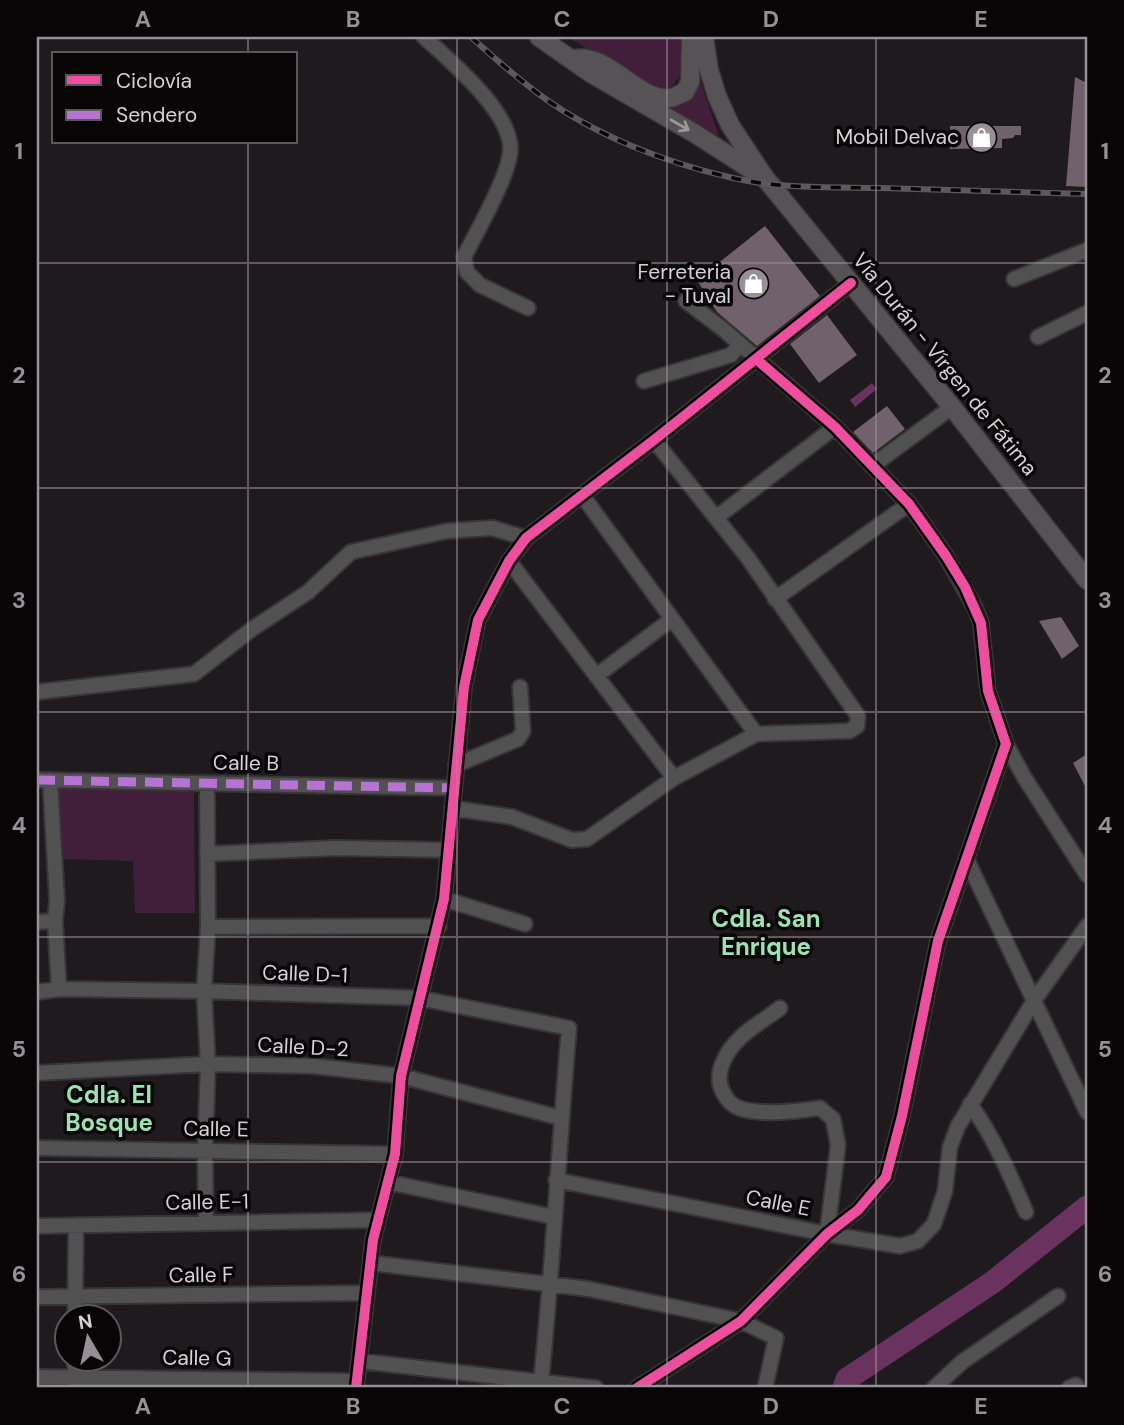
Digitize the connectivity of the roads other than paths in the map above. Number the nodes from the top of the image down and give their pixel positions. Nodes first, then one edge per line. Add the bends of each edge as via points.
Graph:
1 (424, 37) edge
2 (539, 37) edge
3 (691, 37) edge
4 (704, 37) edge
5 (571, 60) junction
6 (765, 178) junction
7 (1087, 250) edge
8 (1014, 279) dead end
9 (850, 283) junction
10 (686, 301) dead end
11 (528, 308) dead end
12 (1087, 313) edge
13 (1038, 337) dead end
14 (740, 344) junction
15 (756, 359) junction
16 (644, 381) dead end
17 (951, 407) junction
18 (835, 427) junction
19 (654, 440) junction
20 (872, 466) junction
21 (582, 495) junction
22 (909, 504) junction
23 (717, 517) junction
24 (526, 538) junction
25 (509, 561) junction
26 (1087, 580) edge
27 (775, 599) junction
28 (672, 619) junction
29 (596, 676) junction
30 (520, 687) dead end
31 (37, 692) edge
32 (756, 734) junction
33 (1006, 744) junction
34 (456, 765) junction
35 (674, 778) junction
36 (43, 780) edge
37 (207, 784) junction
38 (454, 788) junction
39 (452, 808) junction
40 (448, 850) junction
41 (206, 854) junction
42 (53, 858) junction
43 (37, 859) edge
44 (967, 860) junction
45 (1087, 875) edge
46 (444, 899) junction
47 (55, 921) junction
48 (37, 922) edge
49 (525, 924) dead end
50 (439, 926) junction
51 (1087, 926) edge
52 (208, 927) junction
53 (59, 989) junction
54 (204, 990) junction
55 (37, 992) edge
56 (419, 998) junction
57 (1035, 999) junction
58 (780, 1008) dead end
59 (208, 1064) junction
60 (37, 1073) edge
61 (401, 1076) junction
62 (1086, 1102) edge
63 (970, 1104) junction
64 (561, 1118) junction
65 (37, 1148) edge
66 (205, 1150) junction
67 (395, 1154) junction
68 (556, 1180) junction
69 (388, 1182) junction
70 (1026, 1212) dead end
71 (554, 1217) junction
72 (378, 1220) junction
73 (206, 1223) junction
74 (37, 1226) edge
75 (76, 1227) junction
76 (827, 1234) junction
77 (371, 1263) junction
78 (551, 1284) junction
79 (366, 1293) junction
80 (1058, 1296) dead end
81 (37, 1297) edge
82 (75, 1298) junction
83 (75, 1302) edge
84 (741, 1321) junction
85 (359, 1361) junction
86 (37, 1377) edge
87 (541, 1382) junction
88 (75, 1383) edge
89 (357, 1384) edge
90 (597, 1388) edge
91 (637, 1388) edge
92 (765, 1388) edge
93 (934, 1388) edge

1 - 11 street via 479,88 509,141 505,173 464,257 467,272 480,285
2 - 5 main road, Vía Durán - Vírgen de Fátima
3 - 5 main road via 690,82 685,92 669,98 653,96 597,62 584,57
4 - 6 main road, Vía Durán - Vírgen de Fátima via 717,96
5 -> 6 main road, Vía Durán - Vírgen de Fátima
6 - 9 main road, Vía Durán - Vírgen de Fátima
7 - 8 street
9 - 15 street
9 - 17 main road, Vía Durán - Vírgen de Fátima
10 - 14 street
12 - 13 street
14 - 15 street
14 - 16 street via 731,355
15 - 18 street
15 - 19 street
17 - 20 street
17 - 26 main road, Vía Durán - Vírgen de Fátima
18 - 20 street
18 - 23 street
19 - 21 street
19 - 23 street
20 - 22 street
21 - 24 street
21 - 28 street
22 - 27 street
22 - 33 street via 975,608 989,691
23 - 27 street
24 - 25 street
24 - 31 street via 492,528 447,531 351,552 308,592 194,674
25 - 29 street
25 - 34 street via 478,620 464,687
27 - 32 street via 858,716 857,726 849,731
28 - 29 street
28 - 32 street
29 - 35 street
30 - 34 street via 523,731 517,739
32 - 35 street
33 - 44 street
33 - 45 street
34 - 38 street
35 - 39 street via 587,839 572,840 497,813
36 - 37 street, Calle B
36 - 42 street
37 - 38 street, Calle B
37 - 41 street
38 - 39 street
39 - 40 street
40 - 41 street via 335,848
40 - 46 street
41 - 52 street
42 - 43 street
42 - 47 street
44 - 57 street
44 - 76 street via 938,941 886,1177 858,1209
46 - 49 street
46 - 50 street
47 - 48 street
47 - 53 street
50 - 52 street
50 - 56 street
51 - 57 street, Calle E
52 - 54 street
53 - 54 street, Calle D-1
53 - 55 street, Calle D-1
54 - 56 street, Calle D-1
54 - 59 street
56 - 61 street
56 - 64 street, Calle D-1 via 569,1028
57 - 62 street
57 - 63 street, Calle E
58 - 76 street via 740,1038 720,1067 718,1078 727,1100 738,1108 784,1113 820,1108 833,1119 838,1145
59 - 60 street, Calle D-2
59 - 61 street, Calle D-2 via 313,1066
59 - 66 street
61 - 64 street, Calle D-2
61 - 67 street
63 - 70 street via 1003,1158
63 - 76 street, Calle E via 950,1147 940,1210 924,1236 900,1246
64 - 68 street
65 - 66 street, Calle E
66 - 67 street, Calle E
66 - 73 street
67 - 69 street
68 - 71 street
68 - 76 street, Calle E
69 - 71 street
69 - 72 street
71 - 78 street
72 - 73 street, Calle E-1
72 - 77 street
73 - 75 street, Calle E-1
74 - 75 street, Calle E-1
75 - 82 street
76 - 84 street
77 - 78 street
77 - 79 street
78 - 84 street
78 - 87 street
79 - 82 street, Calle F
79 - 85 street
80 - 93 street via 962,1362
81 - 82 street, Calle F
82 - 83 street
84 - 91 street
84 - 92 street via 776,1338
85 - 87 street
85 - 89 street
86 - 88 street, Calle G
87 - 90 street
88 - 89 street, Calle G

